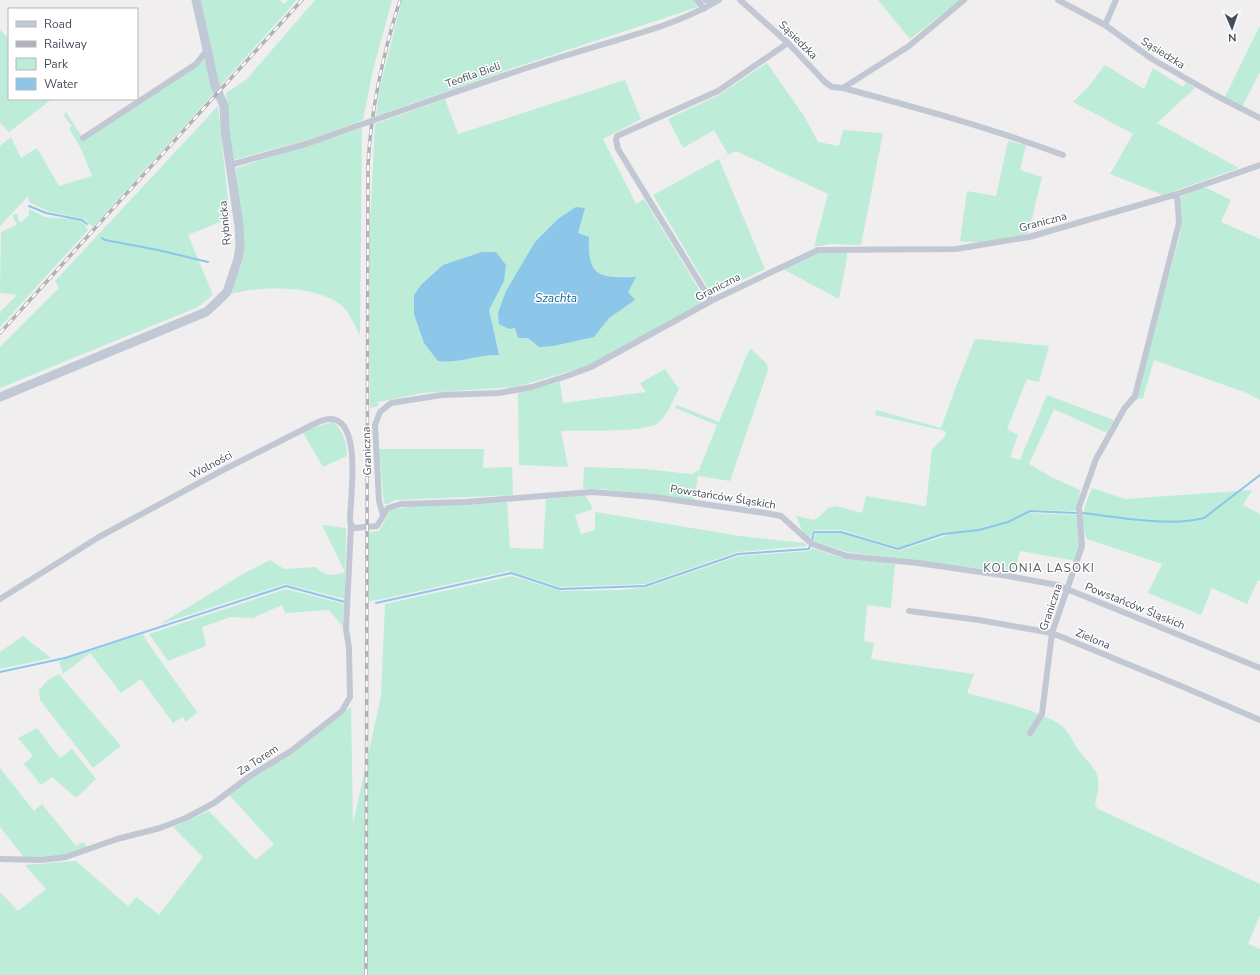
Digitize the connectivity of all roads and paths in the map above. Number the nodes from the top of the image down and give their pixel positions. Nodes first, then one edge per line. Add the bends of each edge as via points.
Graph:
1 (196, 0) edge
2 (697, 0) edge
3 (705, 0) edge
4 (740, 0) edge
5 (964, 0) edge
6 (1058, 0) edge
7 (1116, 0) edge
8 (716, 2) edge
9 (704, 9) junction
10 (1105, 25) junction
11 (788, 43) junction
12 (207, 50) junction
13 (844, 88) junction
14 (1260, 118) edge
15 (83, 138) dead end
16 (1063, 155) dead end
17 (230, 165) junction
18 (1260, 165) edge
19 (1177, 194) junction
20 (711, 301) junction
21 (0, 397) edge
22 (383, 515) junction
23 (353, 527) junction
24 (1068, 590) junction
25 (0, 599) edge
26 (909, 611) dead end
27 (1052, 633) junction
28 (1260, 668) edge
29 (1260, 720) edge
30 (1030, 732) dead end
31 (0, 859) edge

1 - 12 street, Rybnicka
2 - 9 street
3 - 8 street
4 - 11 street, Sąsiedzka
5 - 13 street via 908,46
6 - 10 street, Sąsiedzka
7 - 10 street
8 - 9 street, Teofila Bieli
9 - 17 street, Teofila Bieli, bridge via 670,23 532,66 309,143
10 - 14 street, Sąsiedzka via 1152,59
11 - 13 street, Sąsiedzka via 824,82 832,88
11 - 20 street via 718,92 617,136 618,149
12 - 15 street via 196,64
12 - 17 street, Rybnicka via 215,85 224,102 224,130
13 - 16 street, Sąsiedzka via 999,132
17 - 21 street, Rybnicka via 240,246 227,292 206,312
18 - 19 street, Graniczna
19 - 20 street, Graniczna via 1029,237 982,246 929,250 818,250
19 - 24 street, Graniczna via 1179,223 1135,396 1124,408 1096,459 1079,507 1082,546
20 - 22 street, Graniczna via 591,367 567,376 532,387 499,393 442,395 403,400 386,406 378,414 375,425 379,497
22 - 23 street, Powstańców Śląskich via 377,526
22 - 24 street, Powstańców Śląskich via 388,508 401,504 592,492 654,497 781,516 812,544 847,556 1008,576
23 - 25 street, Wolności via 350,520 353,461 348,435 337,420 326,419 164,501 99,537
23 - 31 street, Za Torem via 346,630 350,697 342,711 291,751 250,776 214,803 186,818 66,857 41,860
24 - 27 street, Graniczna
24 - 28 street, Powstańców Śląskich
26 - 27 street, Zielona
27 - 29 street, Zielona
27 - 30 street, Graniczna via 1042,714

